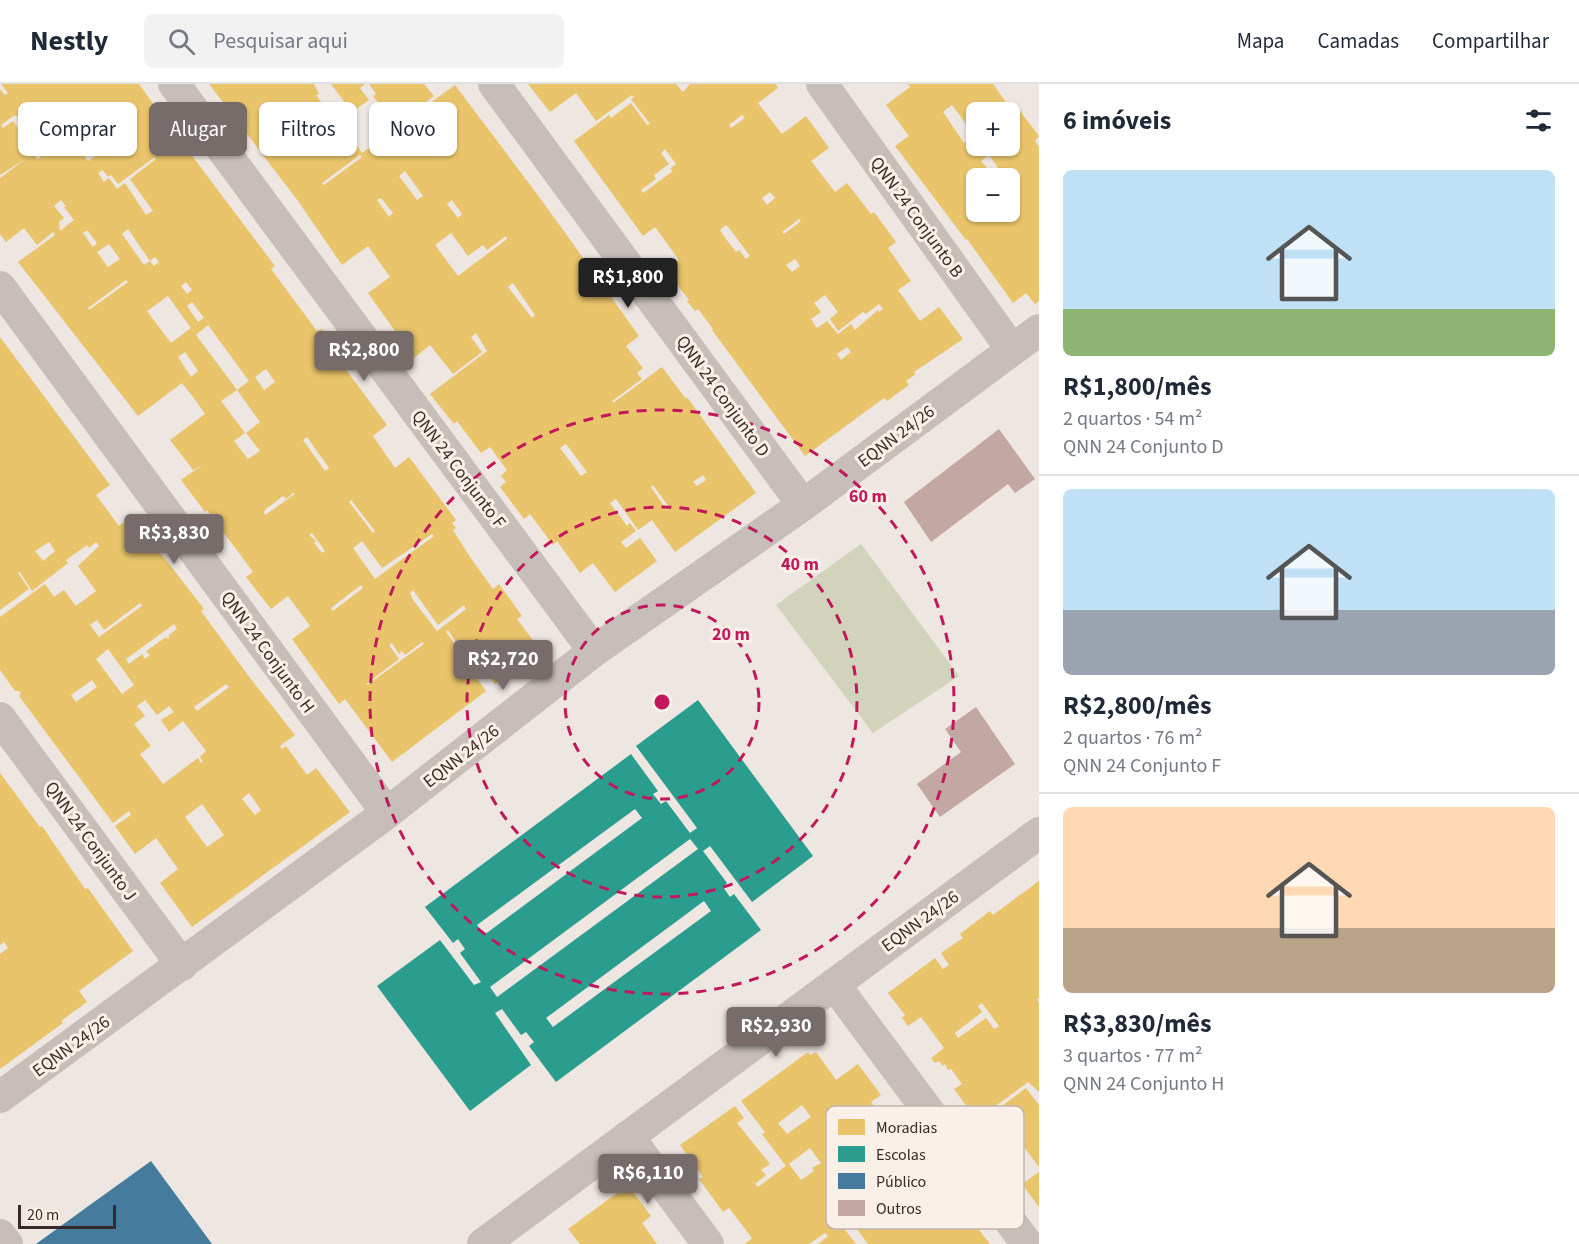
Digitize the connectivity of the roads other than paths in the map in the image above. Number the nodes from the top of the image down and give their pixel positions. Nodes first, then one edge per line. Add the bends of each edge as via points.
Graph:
1 (174, 84) edge
2 (494, 84) edge
3 (822, 84) edge
4 (0, 287) edge
5 (1039, 330) edge
6 (1012, 350) junction
7 (803, 505) junction
8 (594, 651) junction
9 (0, 718) edge
10 (387, 813) junction
11 (1039, 833) edge
12 (182, 965) junction
13 (834, 984) junction
14 (0, 1097) edge
15 (925, 1106) edge
16 (628, 1136) junction
17 (1016, 1229) edge
18 (0, 1235) edge
19 (7, 1244) edge
20 (483, 1244) edge
21 (708, 1244) edge
22 (1027, 1244) edge

1 - 8 street, QNN 24 Conjunto F
2 - 7 street, QNN 24 Conjunto D
3 - 6 street, QNN 24 Conjunto B
4 - 10 street, QNN 24 Conjunto H
5 - 6 street, EQNN 24/26
6 - 7 street, EQNN 24/26
7 - 8 street, EQNN 24/26
8 - 10 street, EQNN 24/26
9 - 12 street, QNN 24 Conjunto J
10 - 12 street, EQNN 24/26
11 - 13 street, EQNN 24/26
12 - 14 street, EQNN 24/26
13 - 15 street
13 - 16 street, EQNN 24/26
16 - 20 street, EQNN 24/26
16 - 21 street
17 - 22 street
18 - 19 street

